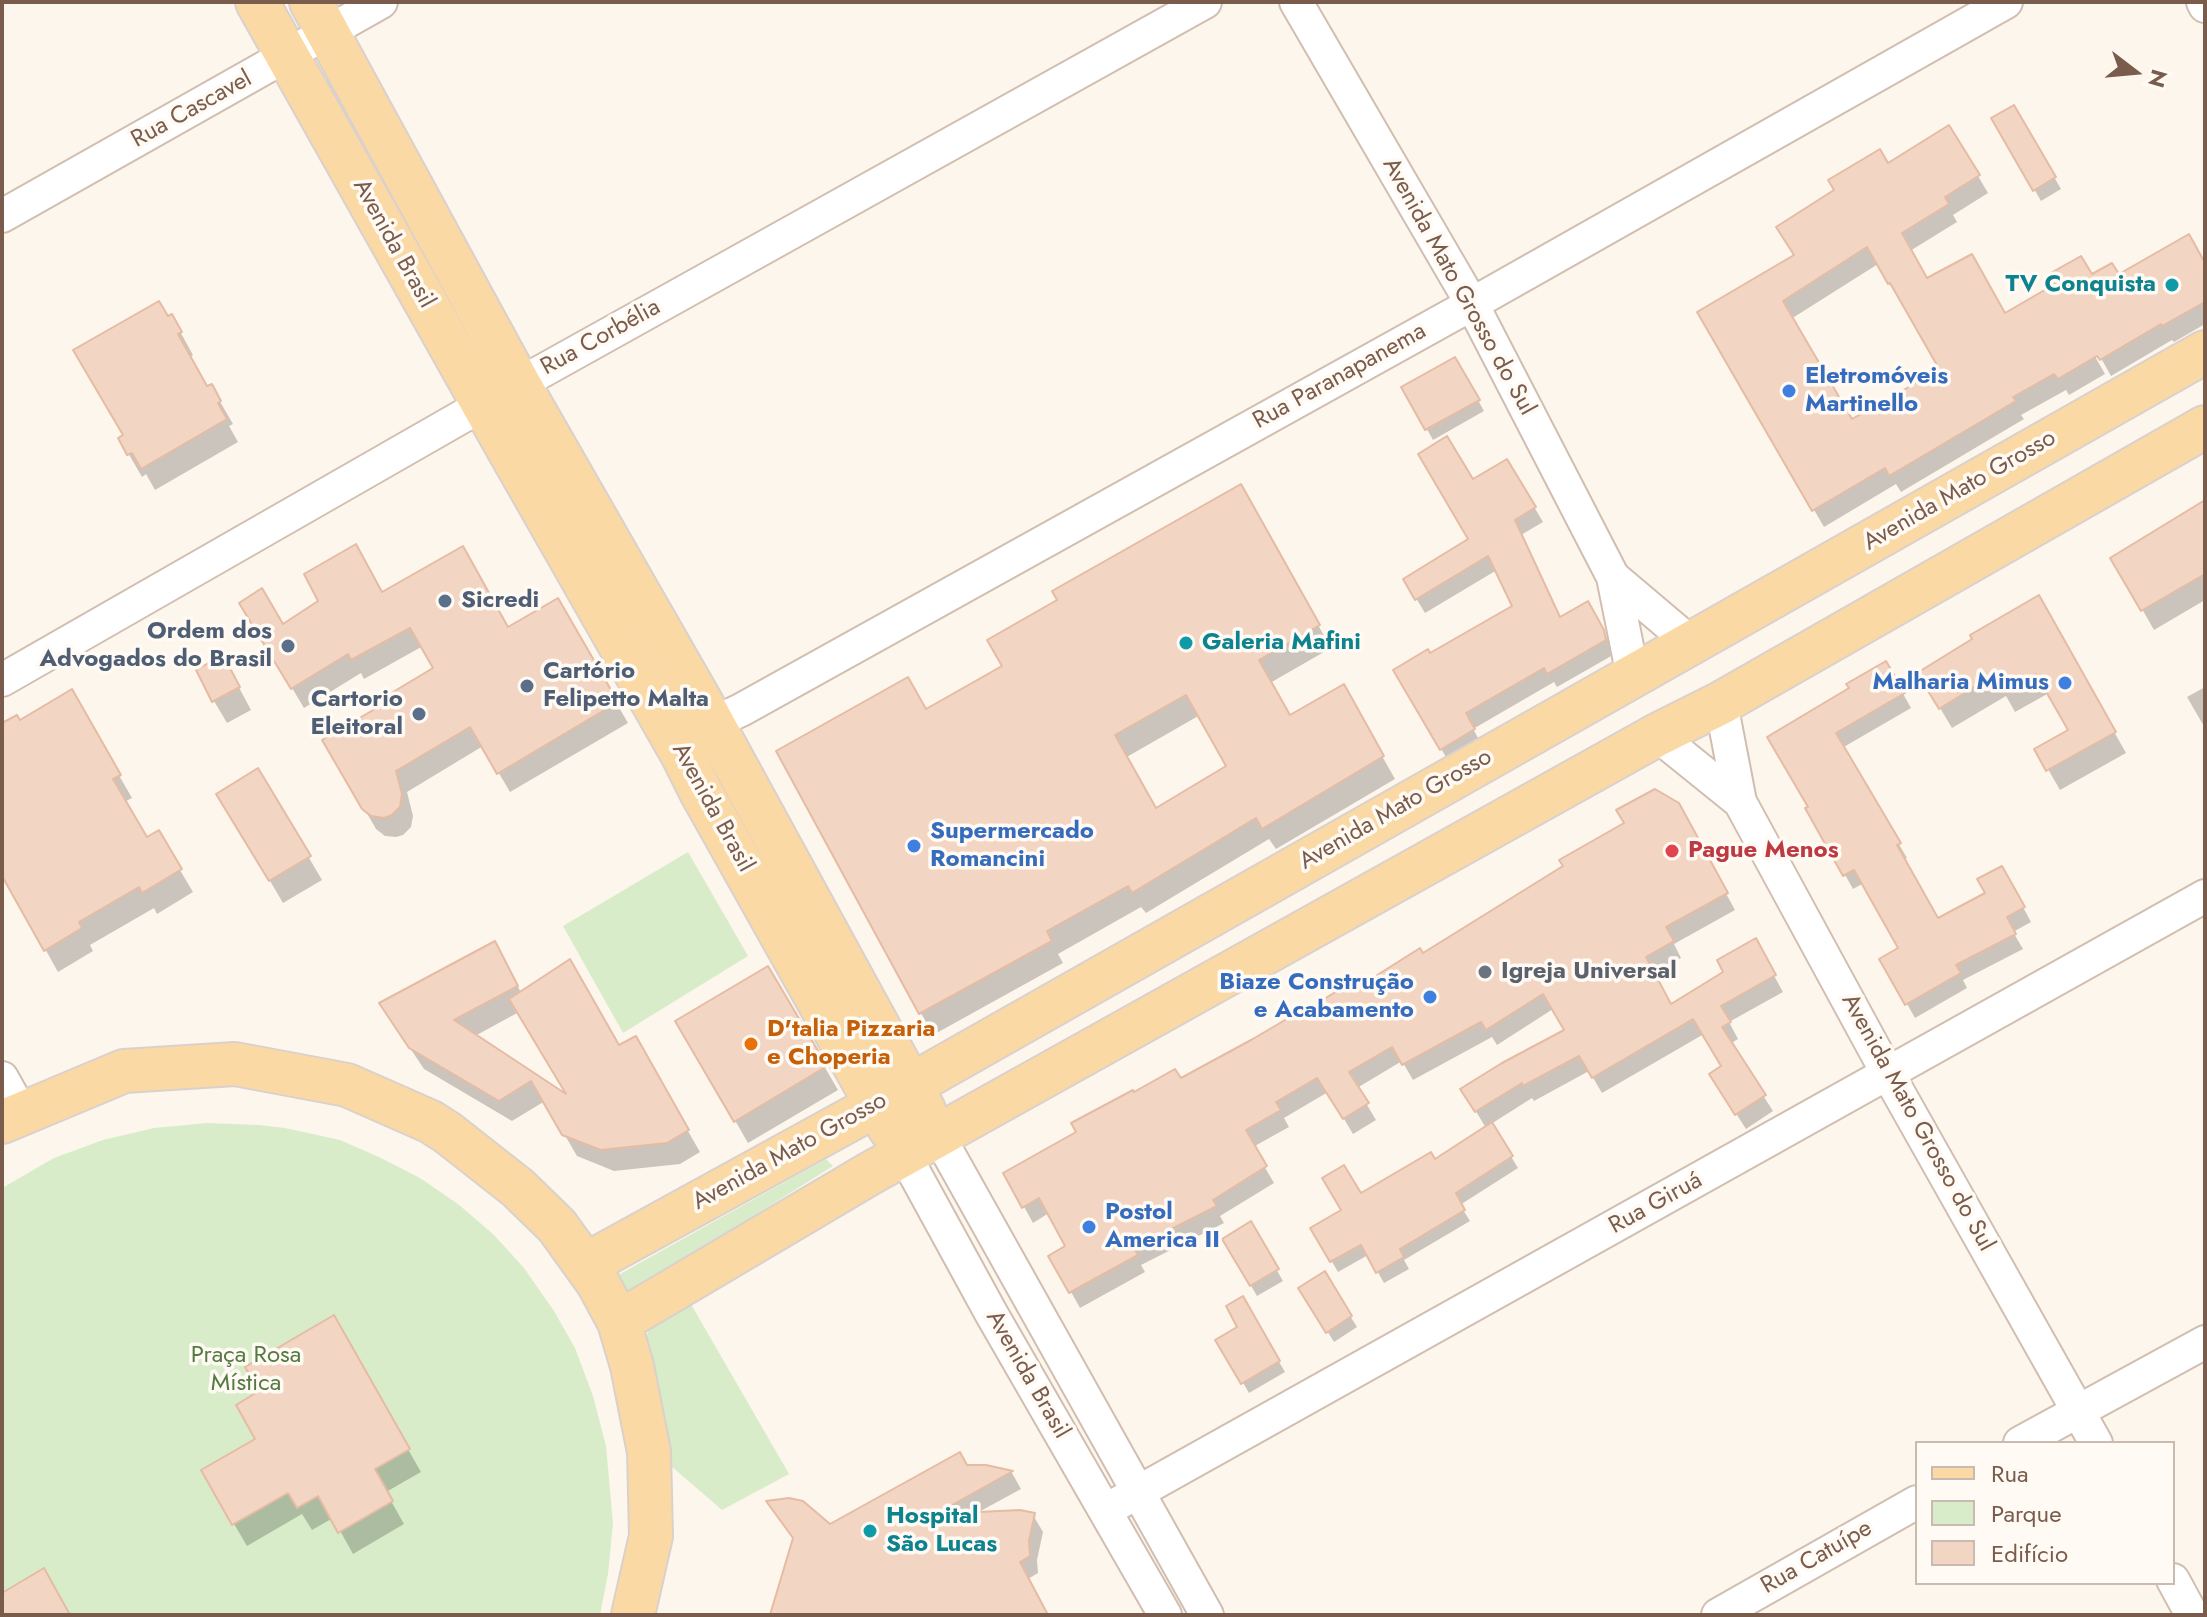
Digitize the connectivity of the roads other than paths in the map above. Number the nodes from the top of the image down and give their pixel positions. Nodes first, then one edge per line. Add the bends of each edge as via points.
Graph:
1 (257, 2) edge
2 (381, 2) edge
3 (1205, 2) edge
4 (1296, 2) edge
5 (2006, 2) edge
6 (319, 17) edge
7 (288, 57) junction
8 (2, 216) edge
9 (1472, 304) junction
10 (2205, 352) edge
11 (519, 384) junction
12 (483, 405) junction
13 (2205, 427) edge
14 (1613, 577) junction
15 (1691, 643) junction
16 (1633, 676) junction
17 (2, 680) edge
18 (1721, 703) junction
19 (713, 723) junction
20 (1657, 735) junction
21 (1740, 802) junction
22 (2205, 896) edge
23 (1888, 1074) junction
24 (894, 1095) junction
25 (8, 1104) edge
26 (921, 1145) junction
27 (585, 1265) junction
28 (619, 1322) junction
29 (2205, 1342) edge
30 (2078, 1410) junction
31 (2024, 1441) edge
32 (2095, 1441) edge
33 (1139, 1492) junction
34 (1915, 1503) edge
35 (1106, 1510) junction
36 (2175, 1584) edge
37 (633, 1615) edge
38 (1165, 1615) edge
39 (1207, 1615) edge
40 (1718, 1615) edge
41 (2192, 1615) edge

1 - 7 main road, Avenida Brasil
2 - 6 street, Rua Cascavel
3 - 11 street, Rua Corbélia
4 - 9 street, Avenida Mato Grosso do Sul
5 - 9 street, Rua Paranapanema
6 - 7 street, Rua Cascavel
6 - 11 main road, Avenida Brasil
7 - 8 street, Rua Cascavel
7 - 12 main road, Avenida Brasil
9 - 14 street, Avenida Mato Grosso do Sul
9 - 19 street, Rua Paranapanema
10 - 15 main road, Avenida Mato Grosso
11 - 12 street, Rua Corbélia
11 - 19 main road, Avenida Brasil
12 - 17 street, Rua Corbélia
12 - 24 main road, Avenida Brasil via 701,792
13 - 18 main road
14 - 15 street
14 - 16 street
15 - 16 main road, Avenida Mato Grosso
16 - 24 main road, Avenida Mato Grosso
18 - 20 main road
18 - 21 street
19 - 24 main road, Avenida Brasil
20 - 21 street
20 - 26 main road
21 - 23 street, Avenida Mato Grosso do Sul
22 - 23 street, Rua Giruá
23 - 30 street, Avenida Mato Grosso do Sul
23 - 33 street, Rua Giruá
24 - 26 main road, Avenida Brasil
24 - 27 main road, Avenida Mato Grosso
25 - 27 main road via 124,1071 235,1064 343,1084 448,1133 548,1216
26 - 28 main road
26 - 33 street, Avenida Brasil
26 - 35 street, Avenida Brasil via 1007,1340
27 - 28 main road
28 - 37 main road via 649,1452 651,1536
29 - 30 street
30 - 31 street
30 - 32 street, Avenida Mato Grosso do Sul
33 - 35 street, Rua Giruá
33 - 39 street, Avenida Brasil
34 - 40 street, Rua Catuípe
35 - 38 street, Avenida Brasil
36 - 41 street

